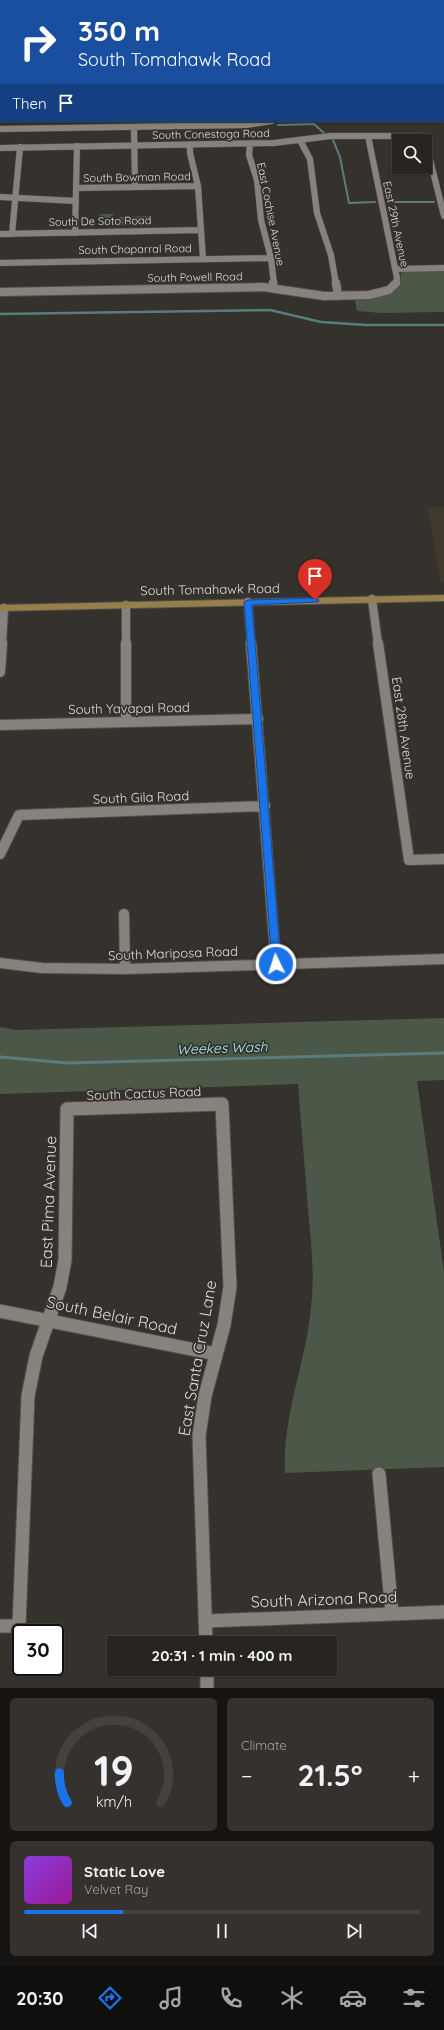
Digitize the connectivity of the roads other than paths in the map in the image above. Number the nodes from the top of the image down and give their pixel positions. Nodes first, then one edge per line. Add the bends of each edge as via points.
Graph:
1 (266, 122) edge
2 (134, 127) junction
3 (0, 129) edge
4 (368, 136) junction
5 (300, 140) junction
6 (250, 144) junction
7 (190, 145) junction
8 (77, 146) junction
9 (135, 146) junction
10 (20, 147) junction
11 (0, 148) edge
12 (198, 186) junction
13 (135, 187) junction
14 (76, 188) junction
15 (0, 197) edge
16 (15, 198) junction
17 (76, 201) junction
18 (444, 216) edge
19 (201, 230) junction
20 (75, 233) junction
21 (0, 234) edge
22 (12, 234) junction
23 (271, 258) junction
24 (203, 259) junction
25 (0, 263) edge
26 (444, 268) edge
27 (395, 269) junction
28 (274, 288) junction
29 (389, 290) joint
30 (0, 292) edge
31 (338, 296) junction
32 (444, 598) edge
33 (372, 599) junction
34 (248, 602) junction
35 (126, 605) junction
36 (2, 608) edge
37 (0, 672) edge
38 (258, 719) junction
39 (126, 721) junction
40 (0, 724) edge
41 (265, 806) junction
42 (0, 854) edge
43 (444, 859) edge
44 (124, 914) dead end
45 (444, 959) edge
46 (0, 963) edge
47 (276, 964) junction
48 (125, 969) junction
49 (222, 1104) joint
50 (67, 1109) joint
51 (0, 1311) edge
52 (49, 1320) junction
53 (216, 1354) junction
54 (379, 1474) dead end
55 (444, 1612) edge
56 (392, 1613) junction
57 (205, 1621) junction
58 (0, 1626) edge
59 (206, 1636) edge
60 (207, 1676) edge
61 (207, 1688) edge

1 - 2 street via 246,125
2 - 3 street
2 - 9 street
4 - 5 street, South Conestoga Road
4 - 18 street, South Conestoga Road via 421,136 425,139
4 - 27 street, East 29th Avenue
5 - 6 street, South Conestoga Road
5 - 31 street via 310,158 317,213 331,255
6 - 7 street, South Conestoga Road
6 - 23 street, East Cochise Avenue via 249,155 257,180 261,220
7 - 9 street, South Conestoga Road
7 - 12 street
8 - 9 street, South Conestoga Road
8 - 10 street, South Conestoga Road
8 - 14 street
9 - 13 street
10 - 11 street, South Conestoga Road
10 - 16 street
12 - 13 street, South Bowman Road
12 - 19 street
13 - 14 street, South Bowman Road
14 - 17 street
15 - 16 street, South Bowman Road
16 - 17 street, South Bowman Road
16 - 22 street
17 - 20 street
19 - 20 street, South De Soto Road
19 - 24 street
20 - 22 street, South De Soto Road
21 - 22 street, South De Soto Road
23 - 24 street, South Chaparral Road
23 - 28 street, East Cochise Avenue
24 - 25 street, South Chaparral Road
26 - 27 street
27 - 29 street, East 29th Avenue via 396,285
28 - 30 street, South Powell Road
28 - 31 street, South Powell Road via 313,295
29 - 31 street, South Powell Road via 369,295
32 - 33 main road, South Tomahawk Road
33 - 34 main road, South Tomahawk Road
33 - 43 street, East 28th Avenue via 409,860
34 - 35 main road, South Tomahawk Road
34 - 38 street
35 - 36 main road, South Tomahawk Road
35 - 39 street
36 - 37 street
38 - 39 street, South Yavapai Road
38 - 41 street
39 - 40 street, South Yavapai Road
41 - 42 street, South Gila Road via 19,815
41 - 47 street
44 - 48 street
45 - 47 street, South Mariposa Road
46 - 48 street, South Mariposa Road via 42,968
47 - 48 street, South Mariposa Road
49 - 50 street, South Cactus Road
49 - 53 street, East Santa Cruz Lane via 230,1287
50 - 52 street, East Pima Avenue via 65,1260 60,1288
51 - 52 street, South Belair Road
52 - 53 street, South Belair Road
52 - 58 street, East Pima Avenue via 36,1356 28,1396 19,1626
53 - 57 street, East Santa Cruz Lane via 205,1396 199,1436
54 - 56 street
55 - 56 street, South Arizona Road
56 - 57 street, South Arizona Road
57 - 59 street, East Santa Cruz Lane
60 - 61 street

